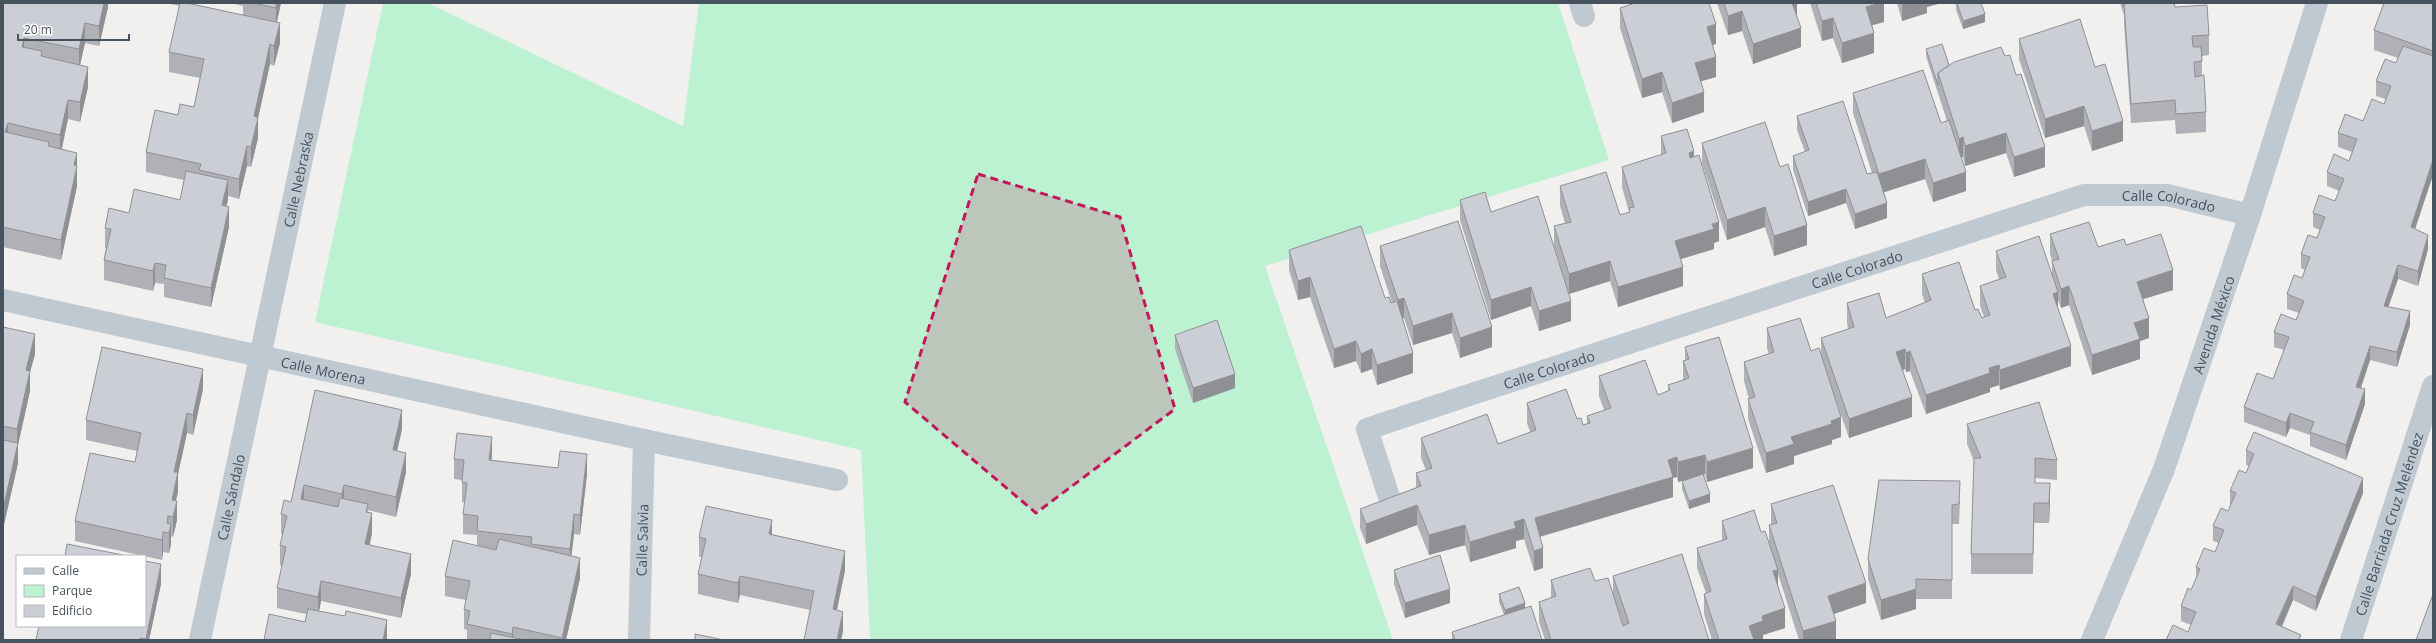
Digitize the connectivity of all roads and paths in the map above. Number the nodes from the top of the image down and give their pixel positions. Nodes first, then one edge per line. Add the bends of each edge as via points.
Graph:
1 (336, 3) edge
2 (2317, 3) edge
3 (2250, 215) junction
4 (3, 300) edge
5 (261, 355) junction
6 (2433, 386) edge
7 (644, 440) junction
8 (837, 480) dead end
9 (1390, 500) edge
10 (200, 640) edge
11 (639, 640) edge
12 (2092, 640) edge
13 (2351, 640) edge

1 - 5 street, Calle Nebraska
2 - 3 street, Avenida México
3 - 9 street, Calle Colorado via 2167,195 2084,195 1469,395 1367,429
3 - 12 street, Avenida México via 2164,469
4 - 5 street, Calle Morena
5 - 7 street, Calle Morena
5 - 10 street, Calle Sándalo
6 - 13 street, Calle Barriada Cruz Meléndez
7 - 8 street, Calle Morena
7 - 11 street, Calle Salvia

